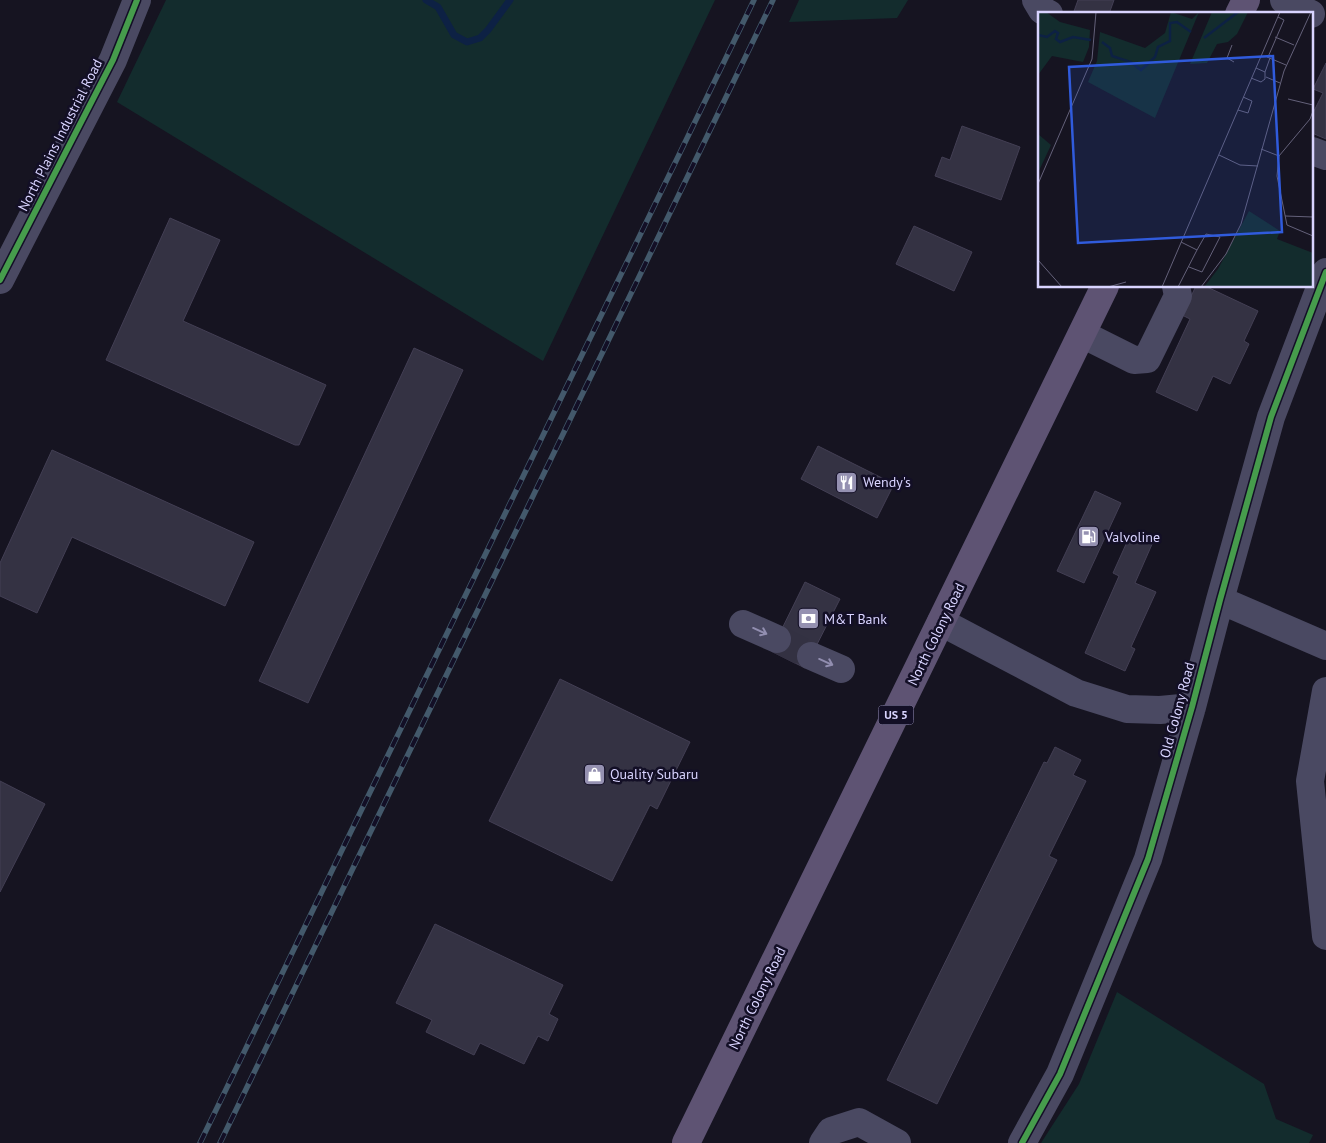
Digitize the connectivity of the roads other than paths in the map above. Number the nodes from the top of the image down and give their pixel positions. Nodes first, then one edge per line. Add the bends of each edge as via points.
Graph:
1 (137, 0) edge
2 (1036, 0) edge
3 (1246, 0) edge
4 (1046, 12) edge
5 (1240, 12) edge
6 (1314, 152) edge
7 (1326, 156) edge
8 (1326, 272) edge
9 (0, 280) edge
10 (1104, 288) edge
11 (1176, 288) edge
12 (1082, 334) junction
13 (1220, 600) junction
14 (941, 622) junction
15 (743, 624) dead end
16 (776, 639) tunnel mouth
17 (1326, 646) edge
18 (811, 656) tunnel mouth
19 (841, 669) dead end
20 (1326, 691) edge
21 (1192, 707) junction
22 (1326, 936) edge
23 (827, 1137) edge
24 (892, 1142) edge
25 (686, 1143) edge
26 (1022, 1143) edge

1 - 9 street, North Plains Industrial Road via 113,60
2 - 4 street
3 - 5 main road
6 - 7 street
8 - 13 street, Old Colony Road via 1270,417
10 - 12 main road, North Colony Road / US 5
11 - 12 street via 1178,296 1147,359 1134,360
12 - 14 main road, North Colony Road / US 5
13 - 17 street
13 - 21 street, Old Colony Road
14 - 21 street via 1076,693 1127,709
14 - 25 main road, North Colony Road / US 5
15 -> 16 street
18 -> 19 street
20 - 22 street via 1310,781
21 - 26 street, Old Colony Road via 1148,859 1060,1074
23 - 24 street via 859,1122

